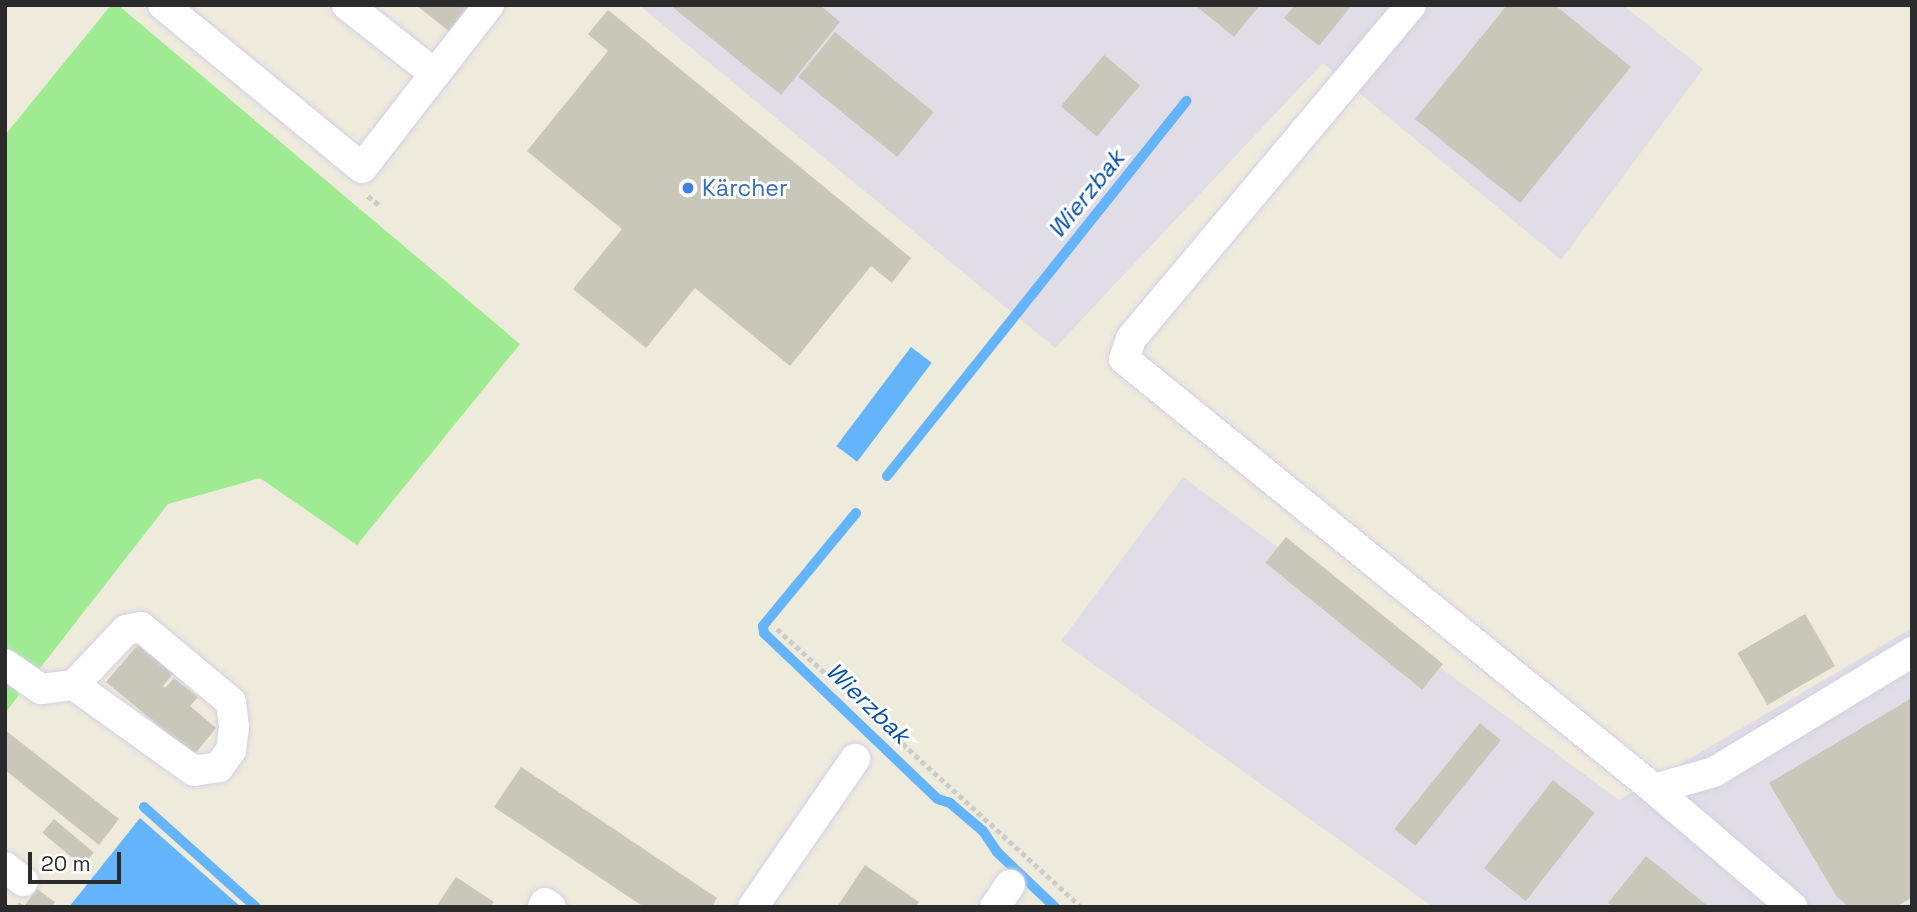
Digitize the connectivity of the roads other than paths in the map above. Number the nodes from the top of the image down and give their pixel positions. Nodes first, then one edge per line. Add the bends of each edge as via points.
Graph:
1 (163, 5) edge
2 (347, 5) edge
3 (489, 5) edge
4 (1411, 5) edge
5 (435, 74) junction
6 (1912, 652) edge
7 (5, 664) edge
8 (74, 685) junction
9 (855, 759) dead end
10 (1654, 789) junction
11 (542, 907) edge
12 (551, 907) edge
13 (753, 907) edge
14 (1792, 907) edge

1 - 5 lane via 362,168
2 - 5 lane
3 - 5 lane
4 - 10 lane via 1132,339 1124,359
6 - 10 lane via 1714,772
7 - 8 lane via 41,690
8 - 8 lane via 194,771 219,767 230,750 234,727 230,702 141,626 126,630
9 - 13 lane
10 - 14 lane
11 - 12 lane via 545,903

